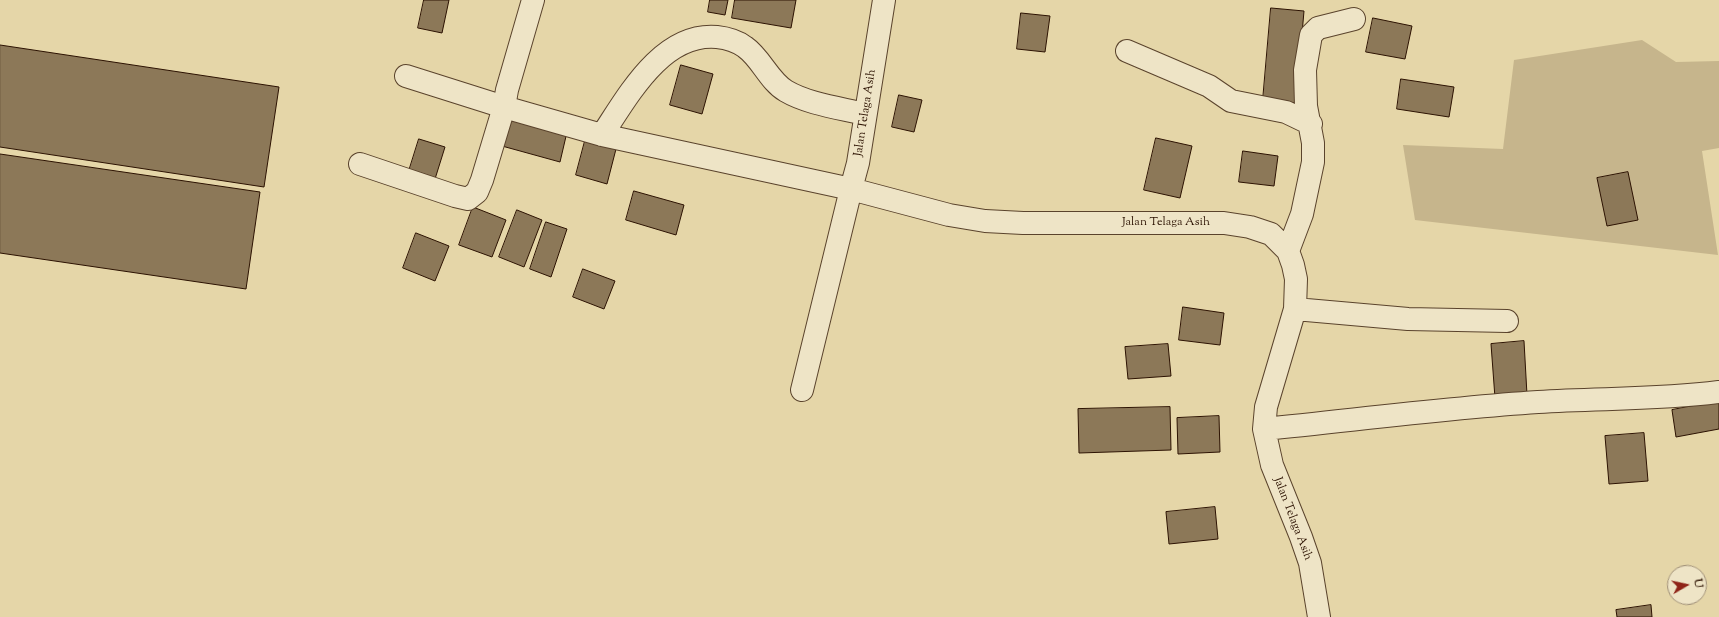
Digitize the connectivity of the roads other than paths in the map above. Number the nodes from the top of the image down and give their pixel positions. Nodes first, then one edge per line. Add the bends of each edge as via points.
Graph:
1 (533, 0) edge
2 (884, 0) edge
3 (1354, 19) dead end
4 (1127, 51) dead end
5 (406, 76) dead end
6 (504, 107) junction
7 (865, 114) junction
8 (1311, 124) junction
9 (602, 135) junction
10 (360, 164) dead end
11 (851, 189) junction
12 (1288, 251) junction
13 (1295, 309) junction
14 (1507, 321) dead end
15 (802, 390) dead end
16 (1719, 392) edge
17 (1264, 430) junction
18 (1319, 617) edge

1 - 6 street
2 - 7 street, Jalan Telaga Asih
3 - 8 street via 1318,28 1311,35 1305,70 1306,106
4 - 8 street via 1209,86 1231,101 1286,112
5 - 6 street
6 - 9 street
6 - 10 street via 482,180 476,192 468,199
7 - 9 street via 797,97 784,90 746,47 727,38 705,36 684,42 650,67
7 - 11 street, Jalan Telaga Asih via 858,163
8 - 12 street via 1313,162 1310,180 1302,214
9 - 11 street
11 - 12 street, Jalan Telaga Asih via 949,216 985,221 1224,223 1250,227 1271,234
11 - 15 street
12 - 13 street, Jalan Telaga Asih via 1296,279
13 - 14 street via 1408,319
13 - 17 street, Jalan Telaga Asih via 1266,407
16 - 17 street via 1688,396 1487,406
17 - 18 street, Jalan Telaga Asih via 1272,465 1310,563

